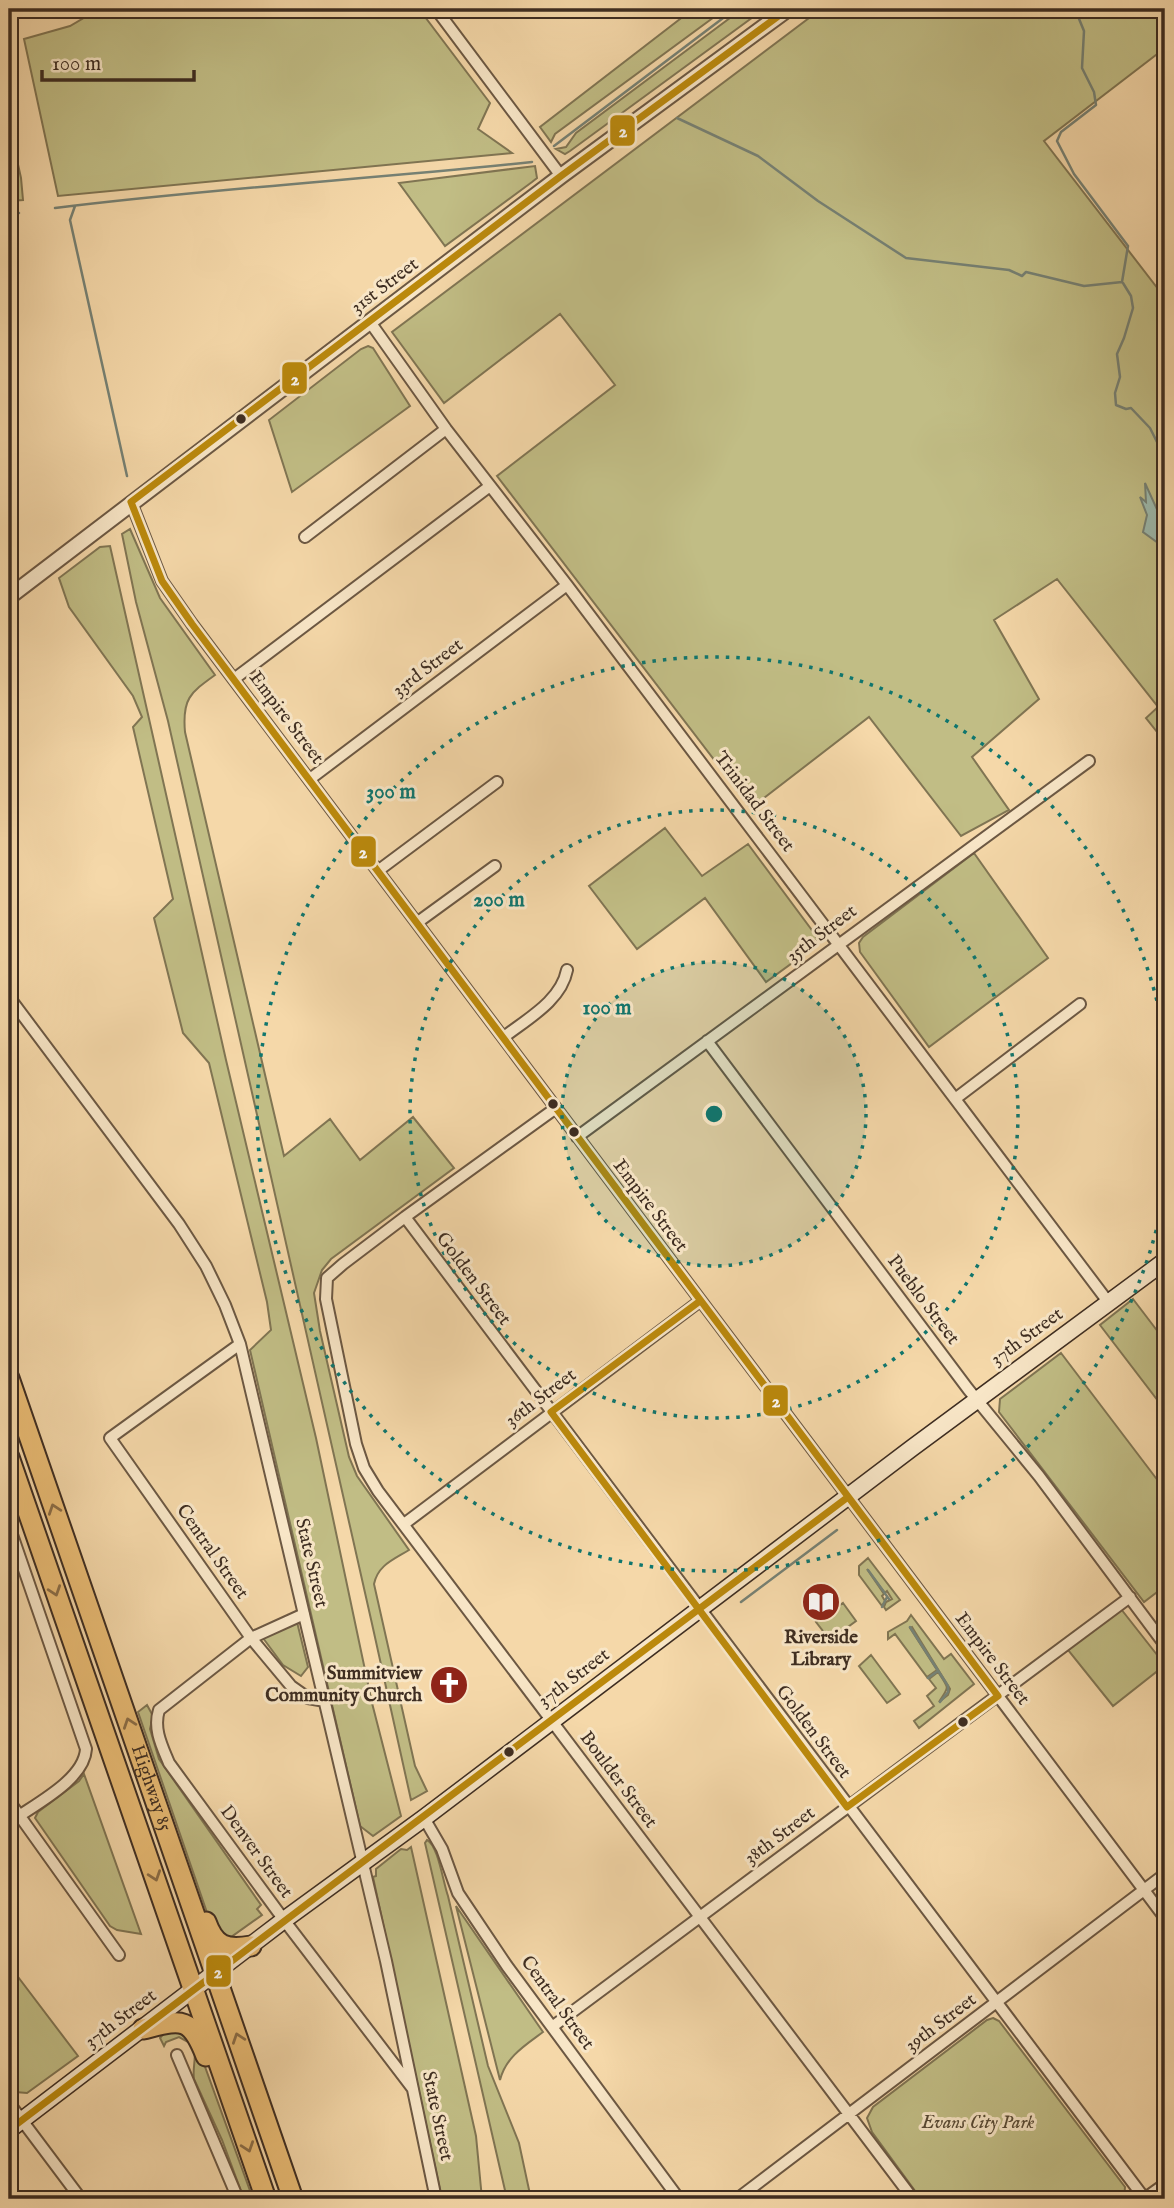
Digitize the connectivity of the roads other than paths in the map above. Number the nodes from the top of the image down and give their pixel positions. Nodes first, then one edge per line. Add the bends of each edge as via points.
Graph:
1 (436, 9) edge
2 (788, 9) edge
3 (561, 176) junction
4 (370, 322) junction
5 (446, 429) junction
6 (490, 486) junction
7 (131, 502) junction
8 (305, 537) dead end
9 (567, 585) junction
10 (9, 597) edge
11 (234, 679) junction
12 (1089, 761) dead end
13 (310, 779) junction
14 (497, 782) dead end
15 (495, 866) dead end
16 (379, 870) junction
17 (418, 922) junction
18 (838, 943) junction
19 (567, 970) dead end
20 (9, 997) edge
21 (1080, 1004) dead end
22 (504, 1037) junction
23 (707, 1041) junction
24 (955, 1099) junction
25 (556, 1108) junction
26 (577, 1137) junction
27 (405, 1217) junction
28 (1165, 1261) edge
29 (700, 1301) junction
30 (1109, 1303) junction
31 (240, 1344) junction
32 (9, 1378) edge
33 (977, 1400) junction
34 (551, 1412) junction
35 (9, 1457) edge
36 (848, 1497) junction
37 (404, 1524) junction
38 (9, 1526) edge
39 (1130, 1597) junction
40 (699, 1610) junction
41 (304, 1614) junction
42 (251, 1638) junction
43 (1165, 1645) edge
44 (998, 1696) junction
45 (324, 1701) junction
46 (552, 1721) junction
47 (154, 1794) junction
48 (9, 1801) edge
49 (848, 1807) junction
50 (19, 1815) junction
51 (424, 1818) junction
52 (9, 1824) edge
53 (362, 1864) junction
54 (1165, 1874) edge
55 (1143, 1890) junction
56 (700, 1918) junction
57 (1165, 1918) edge
58 (284, 1920) junction
59 (251, 1946) junction
60 (119, 1955) dead end
61 (215, 1973) junction
62 (194, 1989) junction
63 (996, 2002) junction
64 (552, 2027) junction
65 (143, 2029) junction
66 (177, 2055) dead end
67 (415, 2092) junction
68 (9, 2104) edge
69 (849, 2115) junction
70 (239, 2120) junction
71 (15, 2126) edge
72 (1165, 2184) edge
73 (81, 2199) edge
74 (238, 2199) edge
75 (266, 2199) edge
76 (293, 2199) edge
77 (436, 2199) edge
78 (679, 2199) edge
79 (737, 2199) edge
80 (914, 2199) edge
81 (1145, 2199) edge

1 - 3 street
2 - 3 street, 31st Street
3 - 4 street, 31st Street
4 - 5 street, Trinidad Street
4 - 7 street, 31st Street
5 - 6 street, Trinidad Street
5 - 8 street
6 - 9 street, Trinidad Street
6 - 11 street
7 - 10 street, 31st Street
7 - 11 street, Empire Street via 162,581
9 - 13 street, 33rd Street
9 - 18 street, Trinidad Street
11 - 13 street, Empire Street
12 - 18 street, 35th Street
13 - 16 street, Empire Street
14 - 16 street
15 - 17 street
16 - 17 street, Empire Street
17 - 22 street, Empire Street
18 - 23 street, 35th Street
18 - 24 street, Trinidad Street
19 - 22 street via 564,983 547,1004
20 - 31 street, State Street via 179,1224 206,1266
21 - 24 street
22 - 25 street, Empire Street
23 - 26 street, 35th Street
23 - 33 street, Pueblo Street
24 - 30 street, Trinidad Street
25 - 26 street, Empire Street
25 - 27 street
26 - 29 street, Empire Street
27 - 34 street, Golden Street
27 - 37 street, Boulder Street via 327,1278 326,1299 364,1468
28 - 30 main road, 37th Street
29 - 34 street, 36th Street
29 - 36 street, Empire Street
30 - 33 main road, 37th Street
31 - 41 street, State Street
31 - 42 street, Central Street via 110,1438
47 -> 32 highway, Highway 85
33 - 36 main road, 37th Street
33 - 39 street, Pueblo Street
34 - 37 street, 36th Street
34 - 40 street, Golden Street
35 -> 62 highway, Highway 85
36 - 40 main road, 37th Street
36 - 44 street, Empire Street
37 - 46 street, Boulder Street
38 - 50 street via 86,1749 75,1776
39 - 43 street, Pueblo Street
39 - 44 street, 38th Street
40 - 46 main road, 37th Street
40 - 49 street, Golden Street
41 - 42 street
41 - 45 street, State Street
42 - 45 street, Central Street via 291,1686 308,1698
42 - 58 street, Denver Street via 159,1710 157,1727 169,1763
44 - 49 street, 38th Street
44 - 55 street, Empire Street
45 - 53 street, State Street
46 - 51 main road, 37th Street
46 - 56 street, Boulder Street
47 - 59 highway via 170,1821 210,1935 227,1947
47 - 61 highway, Highway 85
48 - 50 street
49 - 56 street, 38th Street
49 - 63 street, Golden Street
50 - 52 street
50 - 60 street
51 - 53 main road, 37th Street
51 - 64 street, Central Street via 442,1849 458,1893
53 - 58 main road, 37th Street
53 - 67 street, State Street
54 - 55 street, 39th Street
55 - 57 street, Empire Street
55 - 63 street, 39th Street
56 - 64 street, 38th Street
56 - 69 street, Boulder Street
58 - 59 main road, 37th Street
58 - 67 street, Denver Street
59 - 61 main road, 37th Street
61 - 62 main road, 37th Street
76 -> 61 highway, Highway 85
62 - 65 main road, 37th Street
62 - 70 highway, Highway 85
63 - 69 street, 39th Street
63 - 81 street, Golden Street
64 - 78 street, Central Street
65 - 70 highway via 177,2021 186,2024 202,2047 226,2107
65 - 71 main road, 37th Street
66 - 74 street
67 - 77 street, State Street
68 - 71 street
69 - 79 street, 39th Street
69 - 80 street, Boulder Street
70 -> 75 highway, Highway 85
71 - 73 street
72 - 81 street

